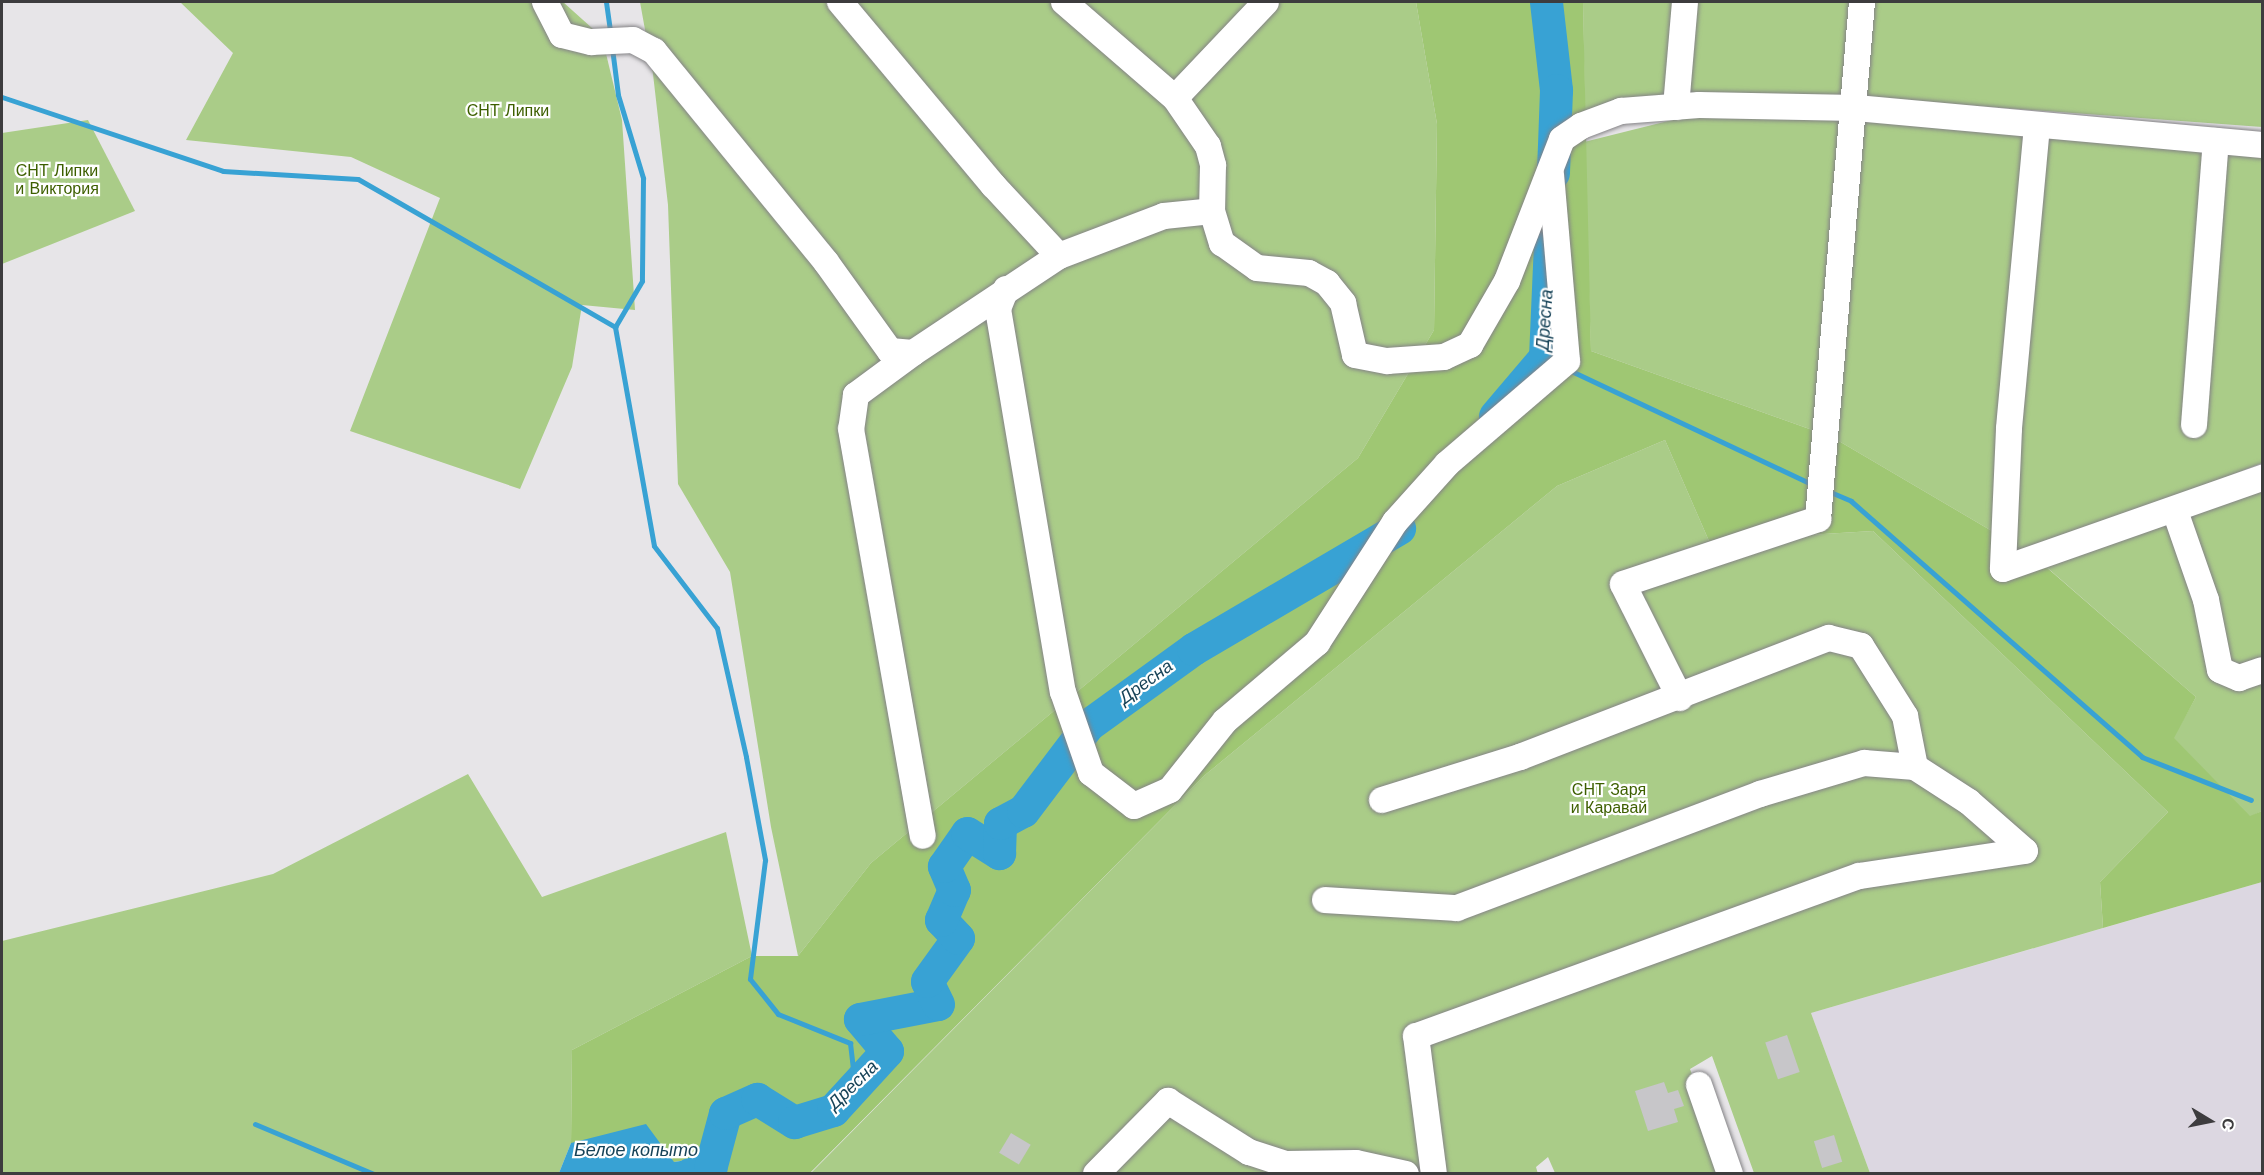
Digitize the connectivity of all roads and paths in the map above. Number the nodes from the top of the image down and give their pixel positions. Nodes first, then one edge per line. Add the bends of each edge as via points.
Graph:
1 (545, 2) edge
2 (840, 2) edge
3 (1064, 2) edge
4 (1266, 2) edge
5 (1685, 2) edge
6 (1862, 2) edge
7 (1175, 98) junction
8 (1676, 107) junction
9 (1856, 108) junction
10 (2037, 126) junction
11 (2216, 141) junction
12 (2262, 145) edge
13 (1551, 166) junction
14 (1212, 211) junction
15 (1059, 256) junction
16 (1006, 289) junction
17 (913, 353) junction
18 (2194, 424) dead end
19 (2262, 478) edge
20 (2175, 511) junction
21 (2262, 669) edge
22 (1680, 698) junction
23 (1915, 767) junction
24 (1382, 800) dead end
25 (923, 836) dead end
26 (1326, 900) dead end
27 (1699, 1085) dead end
28 (1096, 1173) edge
29 (1406, 1173) edge
30 (1434, 1173) edge
31 (1730, 1173) edge

1 - 17 street via 562,35 599,42 624,40 654,51 820,254 890,351
2 - 15 street via 993,185
3 - 7 street
4 - 7 street
5 - 8 street
6 - 9 street
7 - 14 street via 1209,146 1213,165
8 - 9 street
8 - 13 street via 1621,111 1581,126 1562,139
9 - 10 street
9 - 22 street via 1818,519 1623,584
10 - 11 street
10 - 20 street via 2009,429 2003,569
11 - 12 street
11 - 18 street
13 - 14 street via 1516,261 1487,318 1470,345 1444,357 1387,361 1355,354 1343,303 1327,284 1309,273 1257,268 1240,258 1222,243
13 - 16 street via 1560,368 1447,464 1395,522 1317,643 1225,721 1170,790 1134,806 1091,773 1063,692 998,309
14 - 15 street via 1164,216
15 - 16 street
16 - 17 street
17 - 25 street via 856,395 851,429
19 - 20 street
20 - 21 street via 2206,600 2220,670 2239,678
22 - 23 street via 1829,638 1861,646 1905,716
22 - 24 street via 1520,757
23 - 26 street via 1864,763 1760,794 1457,908
23 - 30 street via 1969,802 2025,851 1859,876 1416,1036
27 - 31 street
28 - 29 street via 1168,1101 1249,1152 1286,1164 1356,1163

